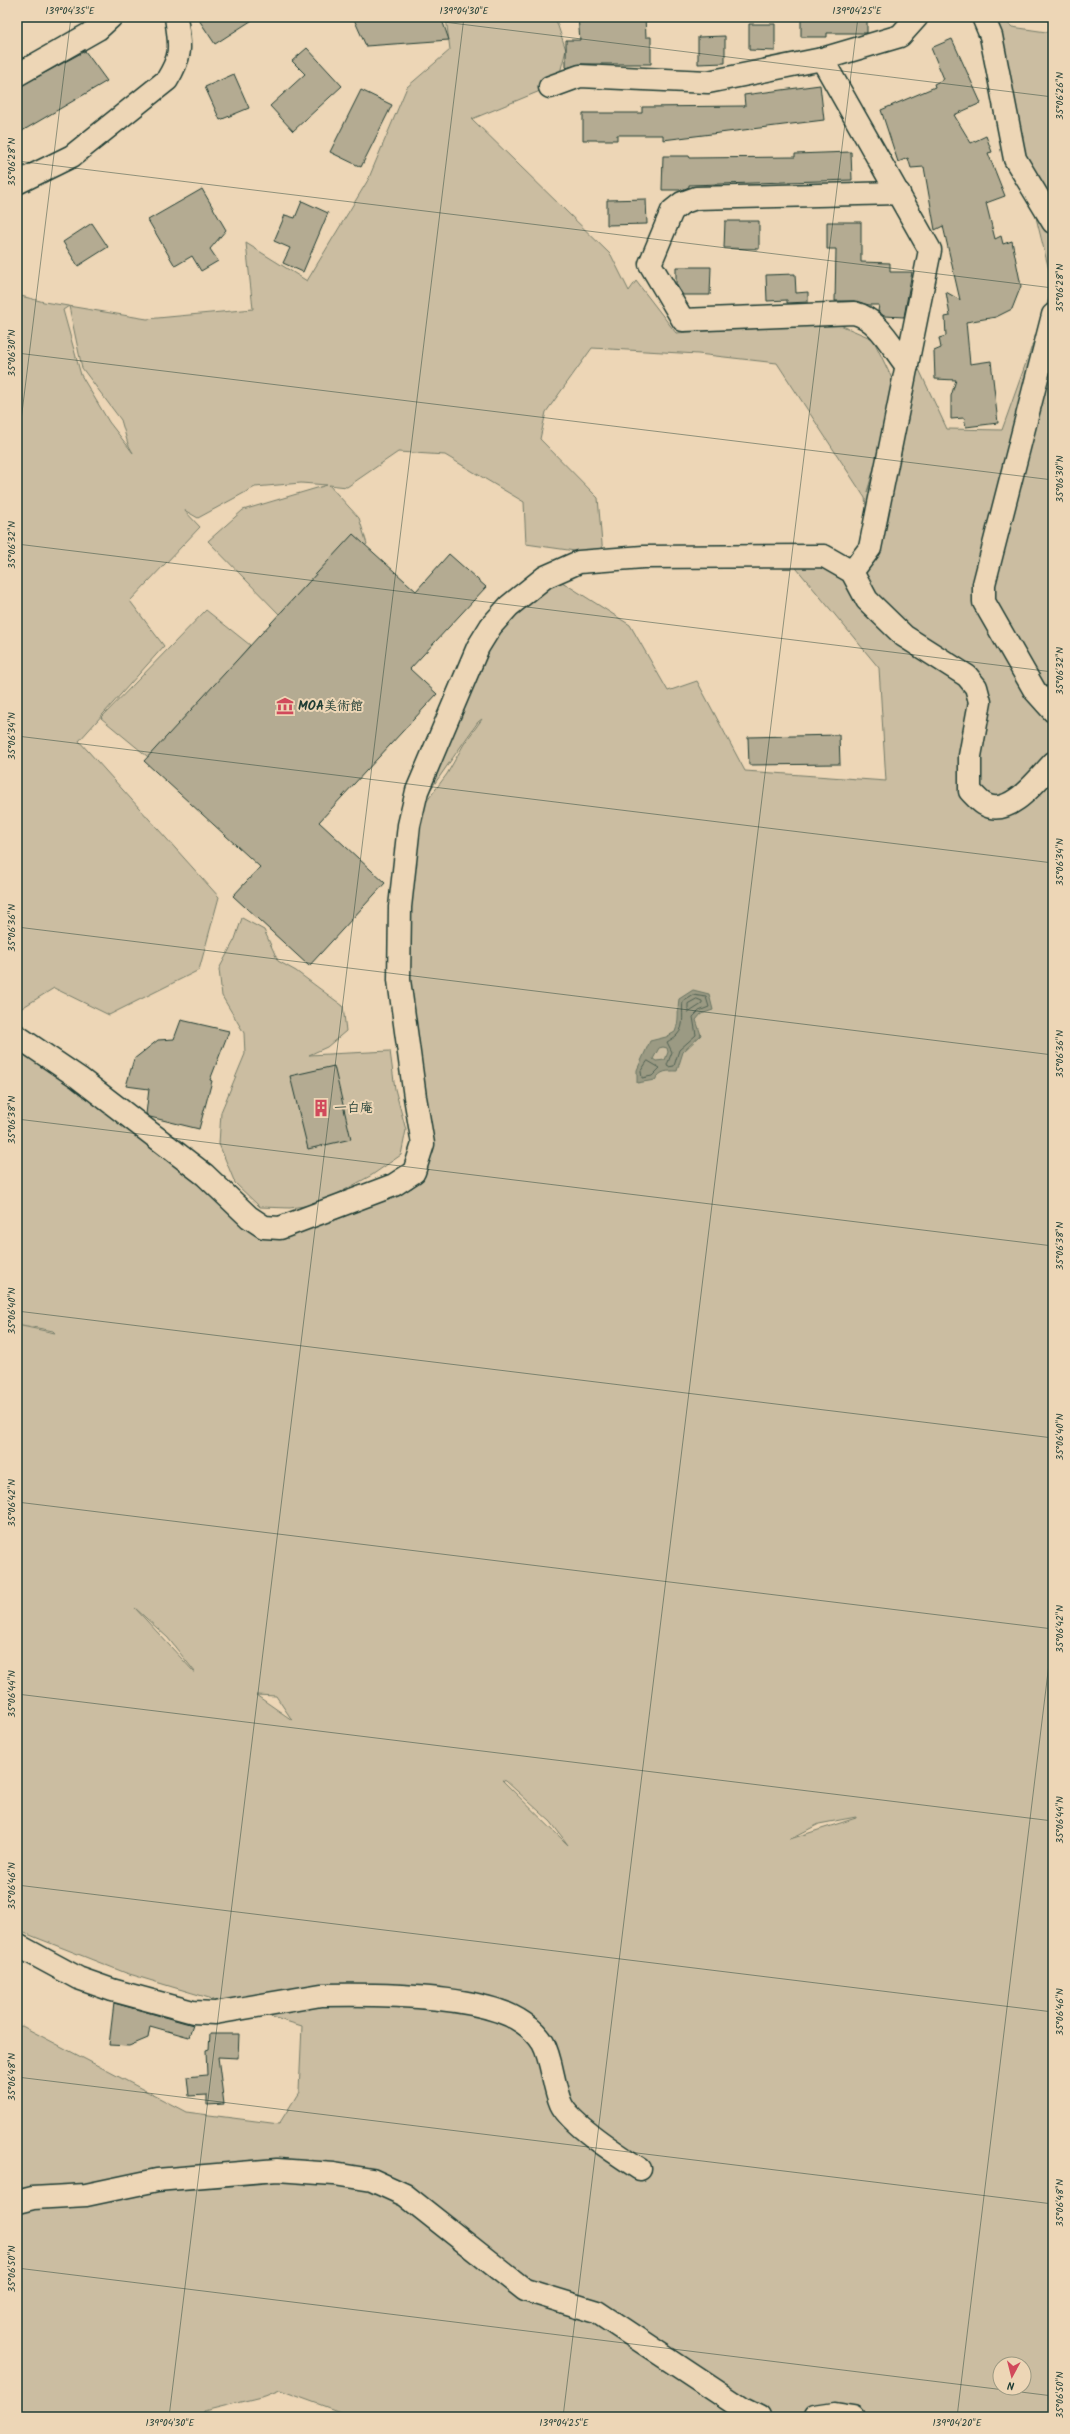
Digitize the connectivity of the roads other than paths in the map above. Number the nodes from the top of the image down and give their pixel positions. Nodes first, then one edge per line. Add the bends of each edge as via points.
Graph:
1 (176, 17) edge
2 (917, 17) edge
3 (983, 17) edge
4 (104, 23) edge
5 (822, 59) junction
6 (17, 75) edge
7 (550, 87) dead end
8 (17, 183) edge
9 (899, 193) junction
10 (1053, 222) edge
11 (1053, 315) edge
12 (907, 366) junction
13 (852, 572) junction
14 (1053, 711) edge
15 (1053, 763) edge
16 (17, 1036) edge
17 (17, 1945) edge
18 (640, 2169) dead end
19 (17, 2202) edge
20 (759, 2417) edge
21 (815, 2417) edge
22 (854, 2417) edge

1 - 8 street via 181,48 176,66 167,80 72,156
2 - 5 street via 900,36
3 - 10 street via 991,36 1015,159
4 - 6 street
5 - 7 street via 708,82 580,76
5 - 9 street
9 - 12 street via 930,250
9 - 12 street via 696,198 682,203 672,211 650,264 683,320 854,313 873,322
11 - 14 street via 984,584 984,602 1035,691
12 - 13 street via 870,548
13 - 15 street via 868,600 904,636 967,676 976,687 980,702 969,773 970,791 984,804 1002,807 1020,798
13 - 16 street via 824,556 643,557 579,562 545,577 509,606 491,626 478,648 417,791 409,825 400,907 399,980 414,1097 424,1144 414,1172 394,1185 280,1228 264,1227 249,1217 205,1175 124,1112 80,1078
17 - 18 street via 78,1978 193,2012 215,2013 321,1995 416,1998 499,2011 530,2028 543,2043 561,2104 567,2113 611,2150
19 - 20 street via 33,2198 86,2194 157,2180 277,2170 372,2180 405,2195 525,2290 597,2312
21 - 22 street via 835,2414

